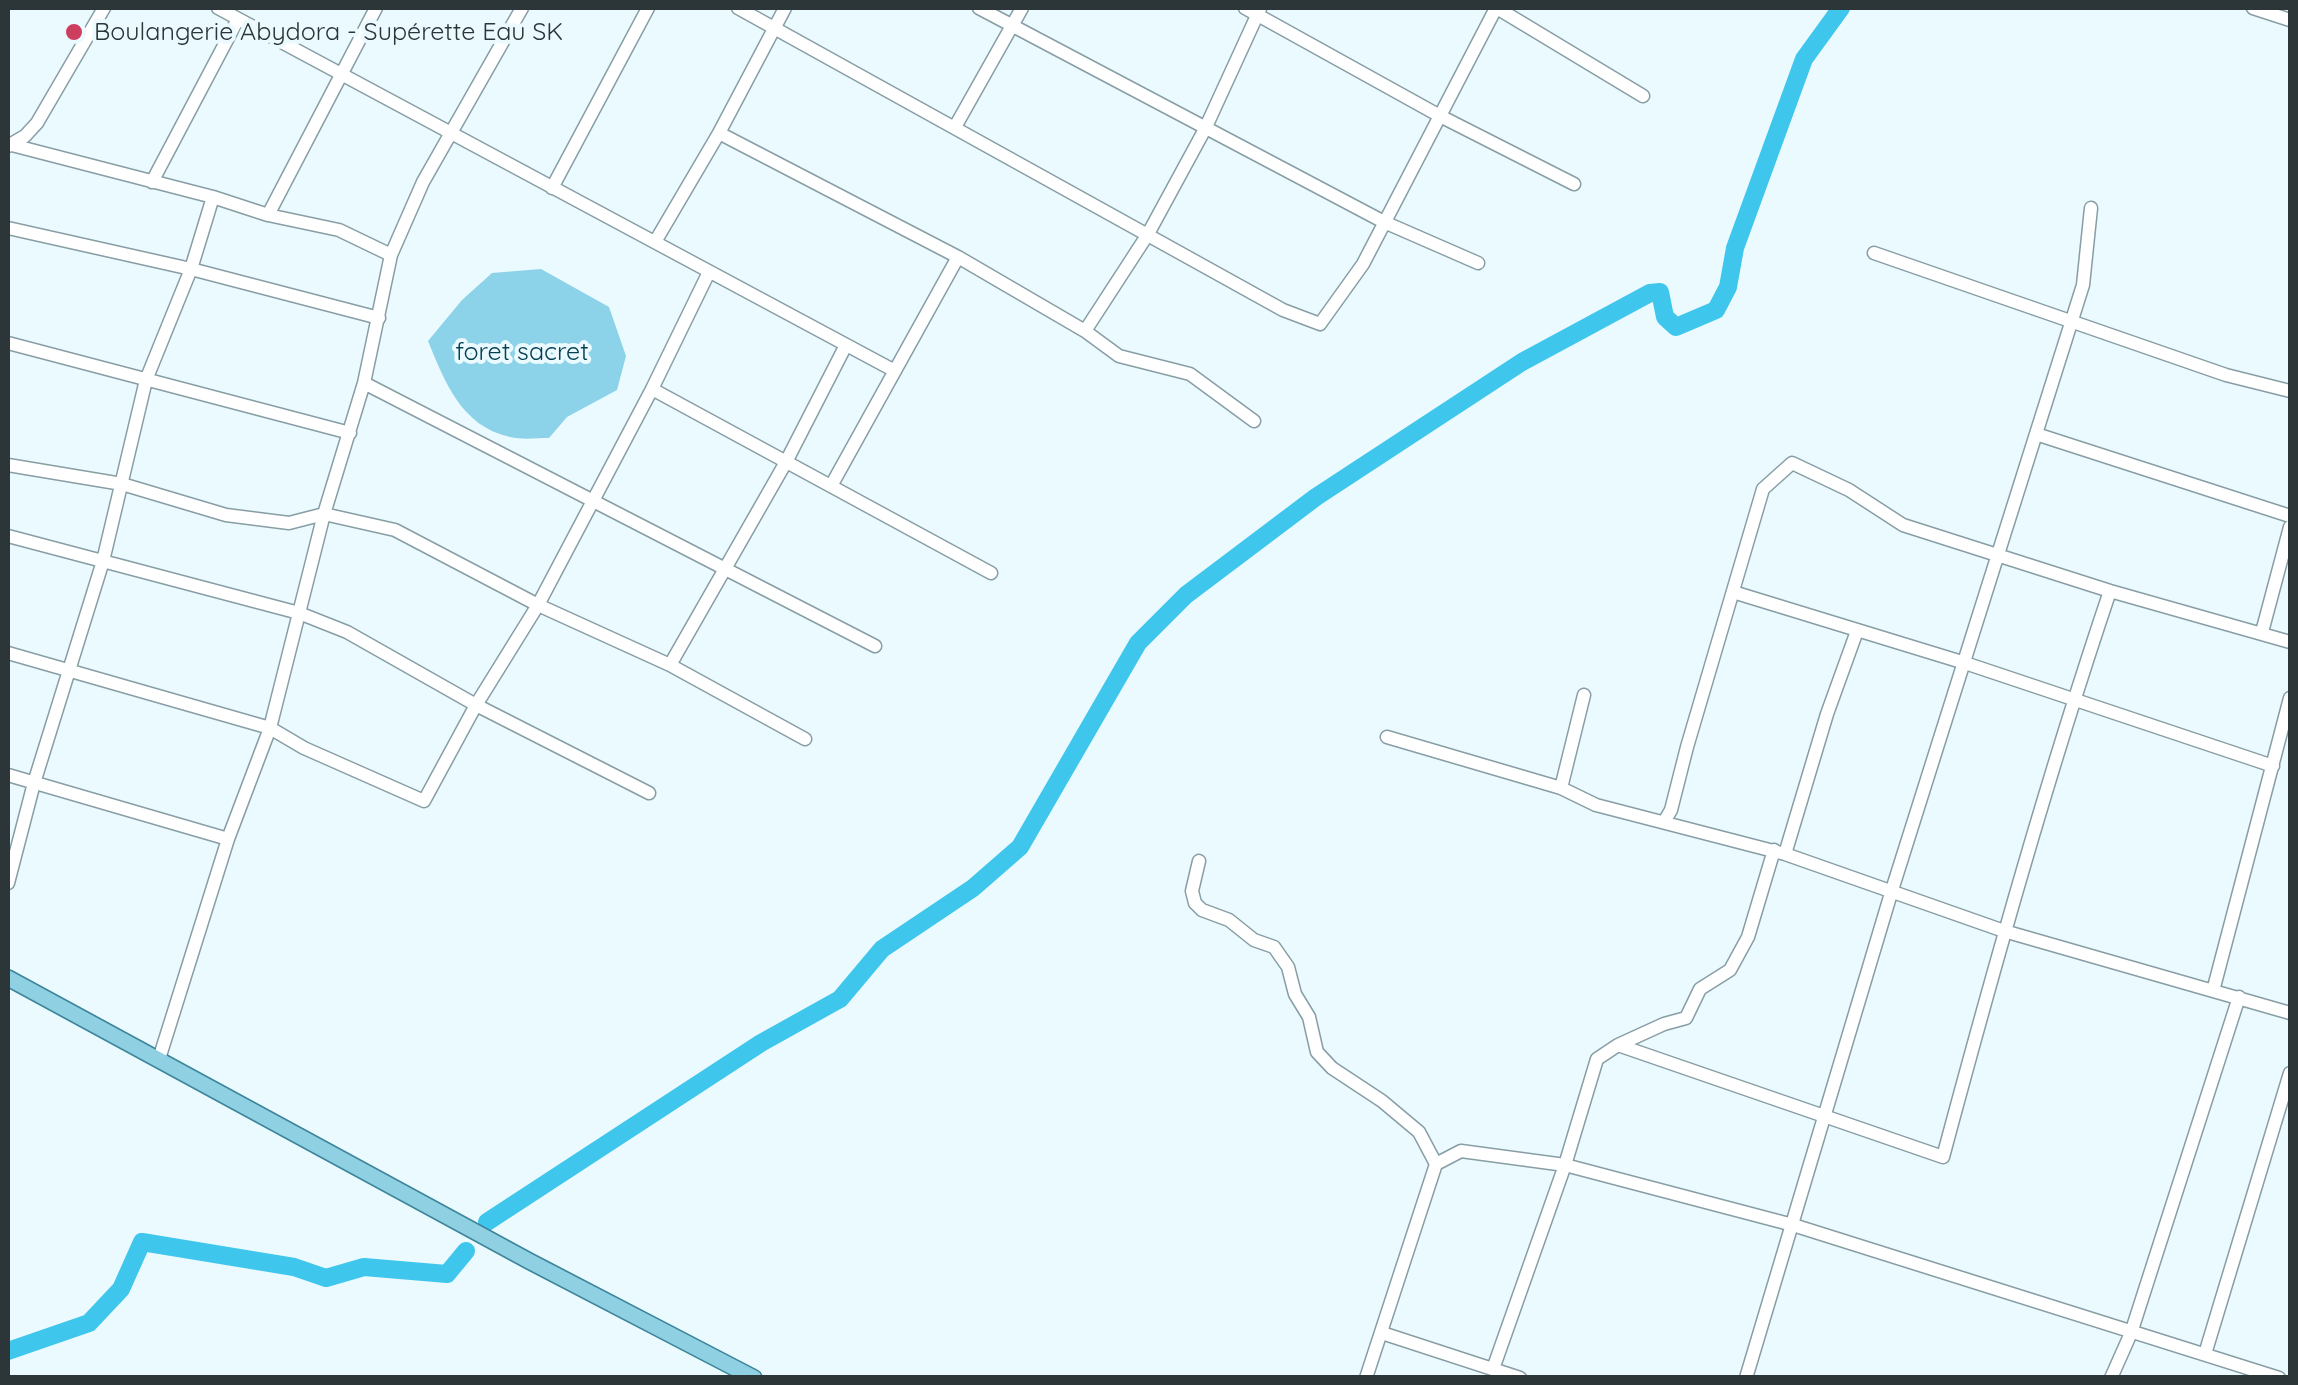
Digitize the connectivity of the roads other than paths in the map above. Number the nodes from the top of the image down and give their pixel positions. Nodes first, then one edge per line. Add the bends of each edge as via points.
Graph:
1 (104, 8) edge
2 (218, 8) edge
3 (376, 8) edge
4 (522, 8) edge
5 (648, 8) edge
6 (738, 8) edge
7 (785, 8) edge
8 (979, 8) edge
9 (1022, 8) edge
10 (1496, 8) edge
11 (2253, 8) edge
12 (1254, 10) edge
13 (238, 19) junction
14 (2290, 20) edge
15 (1011, 26) junction
16 (775, 27) junction
17 (340, 73) junction
18 (1643, 96) dead end
19 (1440, 116) junction
20 (956, 127) junction
21 (1205, 128) junction
22 (451, 133) junction
23 (719, 133) junction
24 (9, 145) edge
25 (152, 182) junction
26 (1574, 184) dead end
27 (552, 188) junction
28 (213, 197) junction
29 (2091, 208) dead end
30 (268, 215) junction
31 (1384, 222) junction
32 (8, 228) edge
33 (1148, 234) junction
34 (655, 242) junction
35 (1874, 253) dead end
36 (390, 255) junction
37 (958, 257) junction
38 (1478, 263) dead end
39 (192, 269) junction
40 (709, 272) junction
41 (380, 318) junction
42 (2072, 320) junction
43 (1085, 331) junction
44 (8, 343) edge
45 (846, 345) junction
46 (894, 371) junction
47 (146, 380) junction
48 (364, 383) junction
49 (652, 389) junction
50 (2290, 391) edge
51 (1254, 421) dead end
52 (350, 433) junction
53 (2036, 434) junction
54 (786, 462) junction
55 (8, 466) edge
56 (122, 484) junction
57 (831, 486) junction
58 (593, 501) junction
59 (324, 514) junction
60 (2290, 516) edge
61 (2290, 527) edge
62 (8, 536) edge
63 (1999, 556) junction
64 (103, 561) junction
65 (727, 570) junction
66 (991, 573) dead end
67 (2110, 591) junction
68 (1733, 592) junction
69 (538, 605) junction
70 (299, 613) junction
71 (1857, 631) junction
72 (2262, 632) junction
73 (2290, 642) edge
74 (874, 646) dead end
75 (8, 653) edge
76 (1966, 663) junction
77 (670, 664) junction
78 (71, 670) junction
79 (1584, 696) dead end
80 (2074, 698) junction
81 (2290, 698) edge
82 (476, 704) junction
83 (270, 728) junction
84 (1387, 737) dead end
85 (805, 739) dead end
86 (2273, 766) junction
87 (8, 775) edge
88 (34, 783) junction
89 (1560, 788) junction
90 (648, 793) dead end
91 (1664, 822) junction
92 (228, 839) junction
93 (1780, 852) junction
94 (1199, 861) dead end
95 (8, 883) edge
96 (1892, 890) junction
97 (2004, 931) junction
98 (8, 978) edge
99 (2213, 991) junction
100 (2239, 997) junction
101 (2290, 1013) edge
102 (1618, 1045) junction
103 (159, 1059) junction
104 (2290, 1073) edge
105 (1823, 1117) junction
106 (1436, 1164) junction
107 (1565, 1165) junction
108 (1792, 1225) junction
109 (1382, 1333) junction
110 (2132, 1333) junction
111 (2205, 1354) junction
112 (1493, 1369) junction
113 (746, 1375) edge
114 (1366, 1378) edge
115 (1520, 1378) edge
116 (1746, 1378) edge
117 (2112, 1378) edge
118 (2279, 1378) edge

1 - 24 street via 37,124
2 - 13 street
3 - 17 street
4 - 22 street
5 - 27 street
6 - 16 street
7 - 16 street
8 - 15 street
9 - 15 street
10 - 18 street
10 - 19 street
11 - 14 street
12 - 19 street
12 - 21 street
13 - 17 street
13 - 25 street
15 - 20 street
15 - 21 street
16 - 20 street
16 - 23 street
17 - 22 street
17 - 30 street
19 - 26 street
19 - 31 street
20 - 33 street
21 - 31 street
21 - 33 street
22 - 27 street
22 - 36 street
23 - 34 street
23 - 37 street
24 - 25 street
25 - 28 street
27 - 34 street
28 - 30 street
28 - 39 street
29 - 42 street
30 - 36 street via 339,230
31 - 33 street via 1320,324
31 - 38 street
32 - 39 street
33 - 43 street
34 - 40 street
35 - 42 street
36 - 41 street
37 - 43 street
37 - 46 street
39 - 41 street
39 - 47 street
40 - 45 street
40 - 49 street
41 - 48 street
42 - 50 street
42 - 53 street
43 - 51 street via 1119,356 1190,374
44 - 47 street
45 - 46 street
45 - 54 street
46 - 57 street
47 - 52 street
47 - 56 street
48 - 52 street
48 - 58 street
49 - 54 street
49 - 58 street
52 - 59 street
53 - 60 street
53 - 63 street
54 - 57 street
54 - 65 street
55 - 56 street
56 - 59 street via 226,515 289,523
56 - 64 street
57 - 66 street
58 - 65 street
58 - 69 street
59 - 69 street via 395,530
59 - 70 street
61 - 72 street
62 - 64 street
63 - 67 street
63 - 68 street via 1903,525 1792,463 1764,489
63 - 76 street
64 - 70 street
64 - 78 street
65 - 74 street
65 - 77 street
67 - 72 street
67 - 80 street
68 - 71 street
68 - 91 street
69 - 77 street
69 - 82 street
70 - 82 street via 347,632
70 - 83 street
71 - 76 street
71 - 93 street
72 - 73 street
75 - 78 street
76 - 80 street
76 - 96 street
77 - 85 street
78 - 83 street
78 - 88 street
79 - 89 street
80 - 86 street
80 - 97 street
81 - 86 street
82 - 83 street via 424,801
82 - 90 street
83 - 92 street
84 - 89 street
86 - 99 street
87 - 88 street
88 - 92 street
88 - 95 street
89 - 91 street
91 - 93 street
92 - 103 street
93 - 96 street
93 - 102 street via 1730,970 1700,990 1686,1018
94 - 106 street via 1195,904 1274,946 1309,1018 1317,1052 1419,1132
96 - 97 street
96 - 105 street
97 - 99 street
97 - 105 street via 1943,1157
98 - 103 main road
99 - 100 street
100 - 101 street
100 - 110 street
102 - 105 street
102 - 107 street via 1597,1059
103 - 113 main road
104 - 111 street
105 - 108 street
106 - 107 street via 1461,1151
106 - 109 street
107 - 108 street
107 - 112 street
108 - 110 street
108 - 116 street
109 - 112 street
109 - 114 street
110 - 111 street
110 - 117 street
111 - 118 street
112 - 115 street

